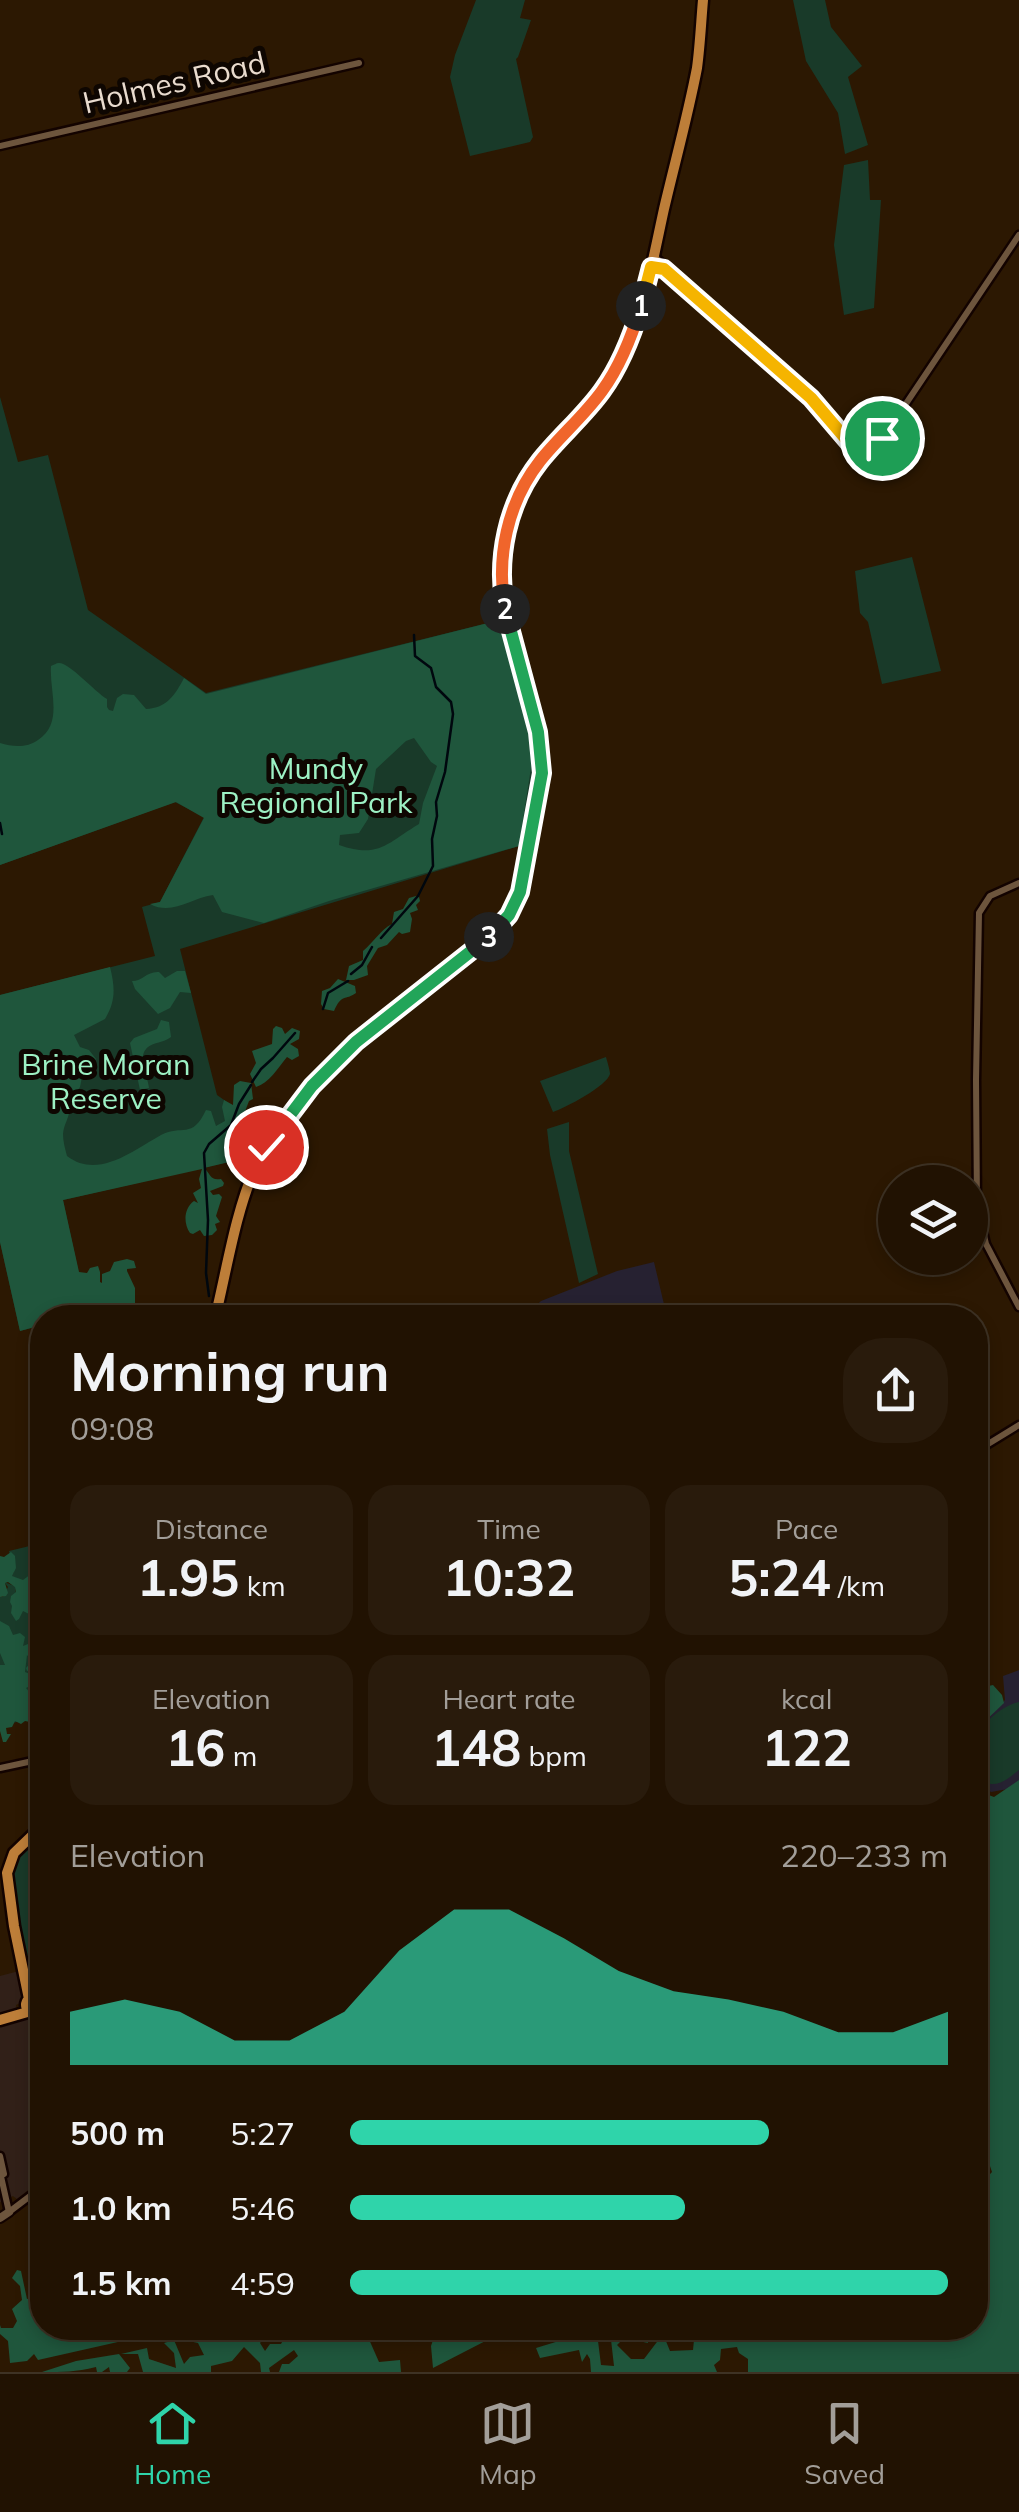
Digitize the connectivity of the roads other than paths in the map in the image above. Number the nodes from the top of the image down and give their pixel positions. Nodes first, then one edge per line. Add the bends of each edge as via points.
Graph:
1 (703, 0) edge
2 (359, 63) dead end
3 (0, 146) edge
4 (1019, 235) edge
5 (652, 261) junction
6 (1019, 882) edge
7 (218, 1305) edge
8 (1019, 1306) edge
9 (1019, 1425) edge
10 (988, 1444) edge
11 (30, 1762) edge
12 (0, 1768) edge
13 (30, 1838) edge
14 (30, 1996) edge
15 (30, 2004) edge
16 (0, 2017) edge
17 (0, 2156) edge
18 (0, 2172) edge
19 (5, 2184) junction
20 (30, 2196) edge
21 (12, 2210) junction
22 (0, 2218) edge

1 - 5 main road via 694,81
2 - 3 street, Holmes Road
4 - 5 street via 889,429 856,448 811,398
5 - 7 main road via 616,369 533,471 504,544 503,597 542,762 516,902 494,933 323,1073 276,1132 250,1182
6 - 8 street via 990,896 979,913 976,1080 979,1218
9 - 10 street
11 - 12 street
13 - 14 main road via 9,1863 7,1886
15 - 16 main road
17 - 19 street
18 - 19 street
19 - 21 street
20 - 21 street
21 - 22 main road

